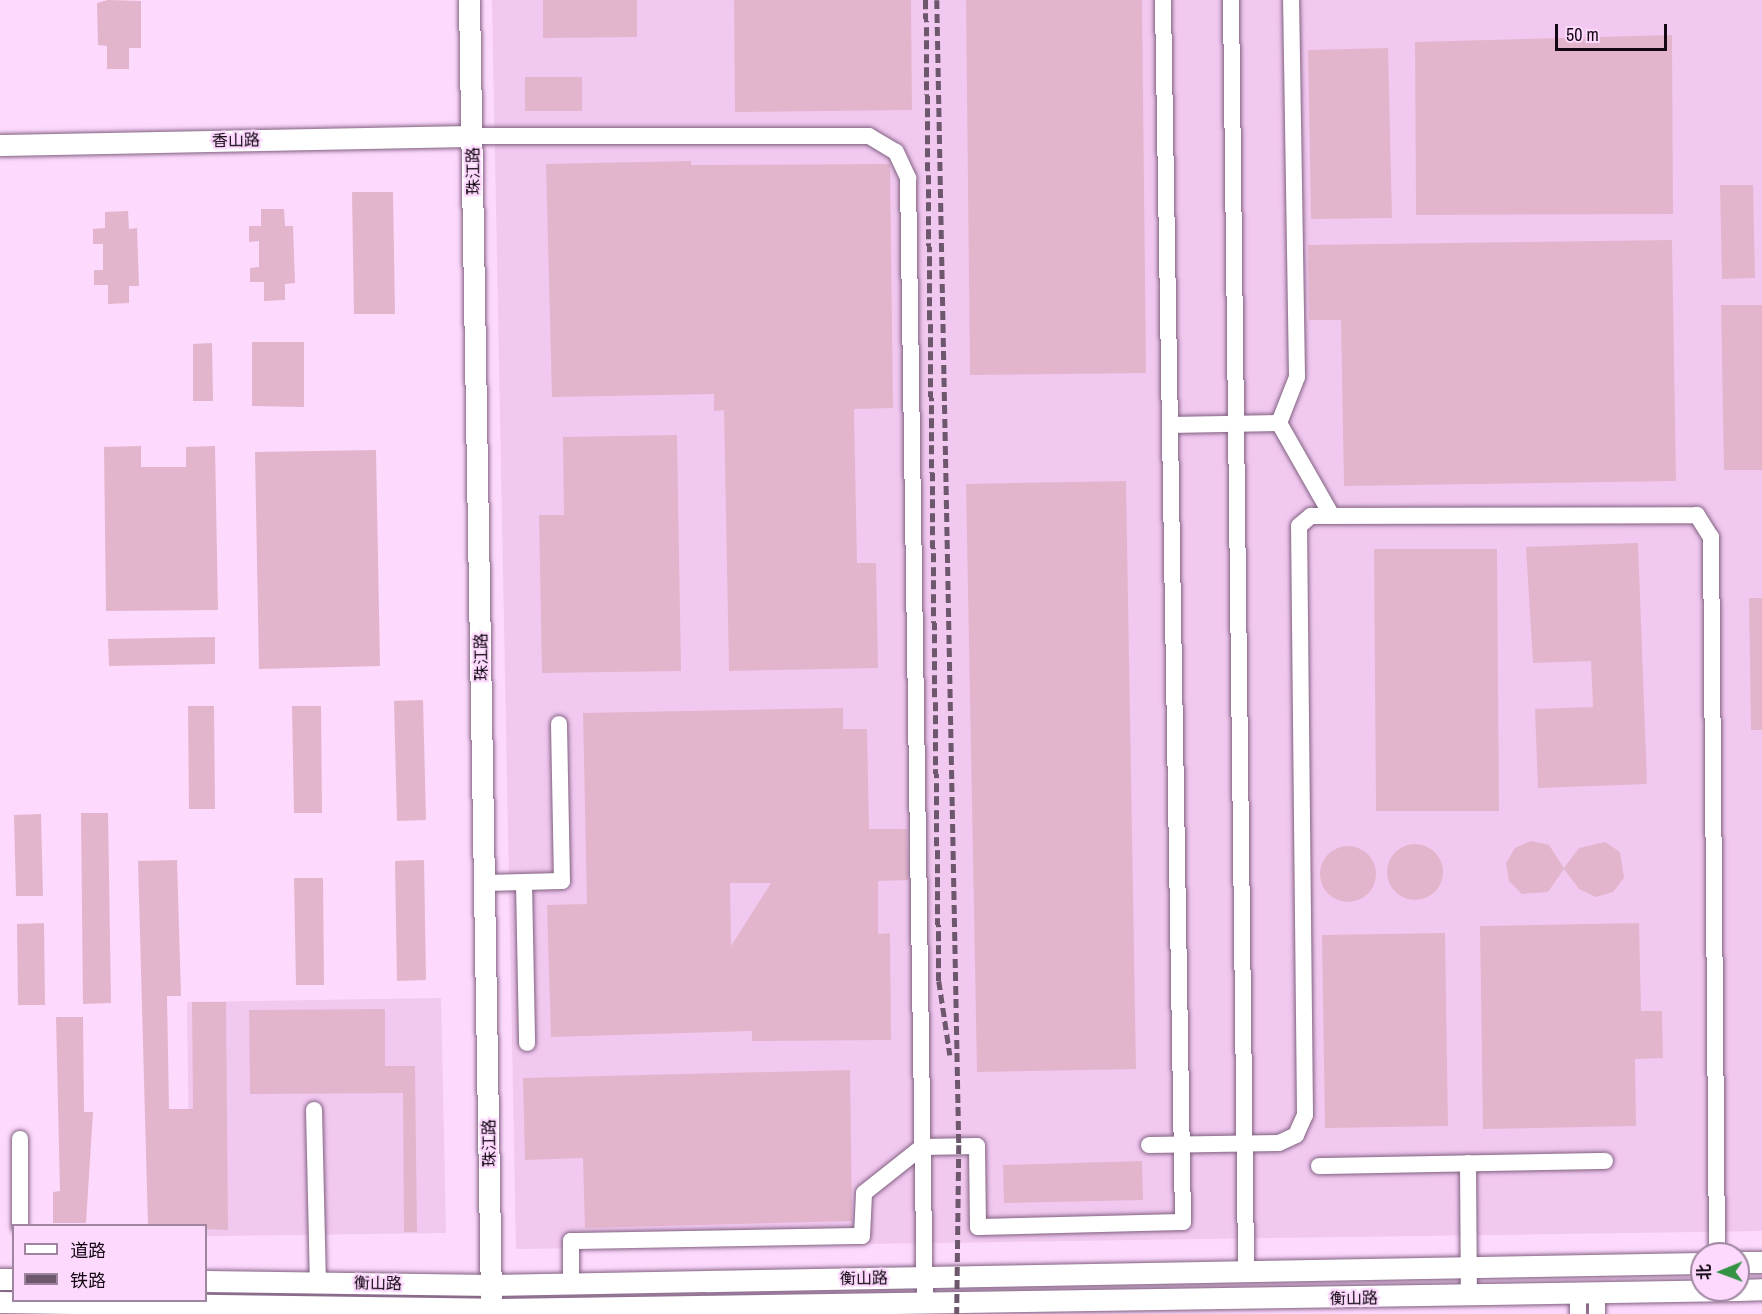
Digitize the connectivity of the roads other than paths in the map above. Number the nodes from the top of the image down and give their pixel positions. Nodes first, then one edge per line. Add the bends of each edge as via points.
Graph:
1 (469, 0) edge
2 (1162, 0) edge
3 (1231, 0) edge
4 (1291, 0) edge
5 (472, 136) junction
6 (0, 145) edge
7 (1237, 422) junction
8 (1280, 423) junction
9 (1170, 425) junction
10 (1332, 516) junction
11 (559, 724) dead end
12 (524, 882) junction
13 (485, 883) junction
14 (527, 1043) dead end
15 (314, 1110) dead end
16 (20, 1139) dead end
17 (1247, 1143) junction
18 (1182, 1144) junction
19 (1149, 1145) dead end
20 (922, 1147) junction
21 (1605, 1161) dead end
22 (1468, 1163) junction
23 (1318, 1166) dead end
24 (20, 1224) edge
25 (1718, 1242) edge
26 (1690, 1263) edge
27 (1469, 1267) junction
28 (1246, 1272) junction
29 (924, 1277) junction
30 (207, 1281) edge
31 (318, 1282) junction
32 (572, 1284) junction
33 (491, 1285) junction
34 (1690, 1292) edge
35 (1469, 1296) junction
36 (1584, 1300) edge
37 (0, 1302) edge
38 (925, 1305) junction
39 (1172, 1308) edge
40 (1247, 1308) edge
41 (337, 1310) edge
42 (767, 1310) edge
43 (492, 1311) edge
44 (692, 1311) edge
45 (1597, 1314) edge

1 - 5 street, 珠江路
2 - 9 street
3 - 7 street
4 - 8 street via 1297,377
5 - 6 street, 香山路
5 - 13 street, 珠江路
5 - 20 street via 869,136 896,152 908,178
7 - 8 street
7 - 9 street
7 - 17 street
8 - 10 street
9 - 18 street
10 - 17 street via 1311,516 1299,526 1305,1115 1296,1136 1279,1143
10 - 25 street via 1664,511 1697,515 1711,537
11 - 12 street via 562,881
12 - 13 street
12 - 14 street
13 - 33 street, 珠江路
15 - 31 street
16 - 24 street
17 - 18 street
17 - 28 street
18 - 19 street
18 - 20 street via 1184,1222 978,1227 977,1146
20 - 29 street
20 - 32 street via 864,1193 862,1236 571,1241
21 - 22 street
22 - 23 street
22 - 27 street
26 - 27 street, 衡山路
27 - 28 street, 衡山路
27 - 35 street
28 - 29 street, 衡山路
28 - 40 street
29 - 32 street, 衡山路
29 - 38 street
30 - 31 street, 衡山路
31 - 33 street, 衡山路
32 - 33 street, 衡山路
33 - 43 street, 珠江路
34 - 36 street, 衡山路
35 - 36 street, 衡山路
35 - 40 street, 衡山路
36 - 45 street
37 - 41 street, 衡山路
38 - 39 street, 衡山路
38 - 42 street, 衡山路
39 - 40 street, 衡山路
41 - 43 street, 衡山路
42 - 44 street, 衡山路
43 - 44 street, 衡山路

